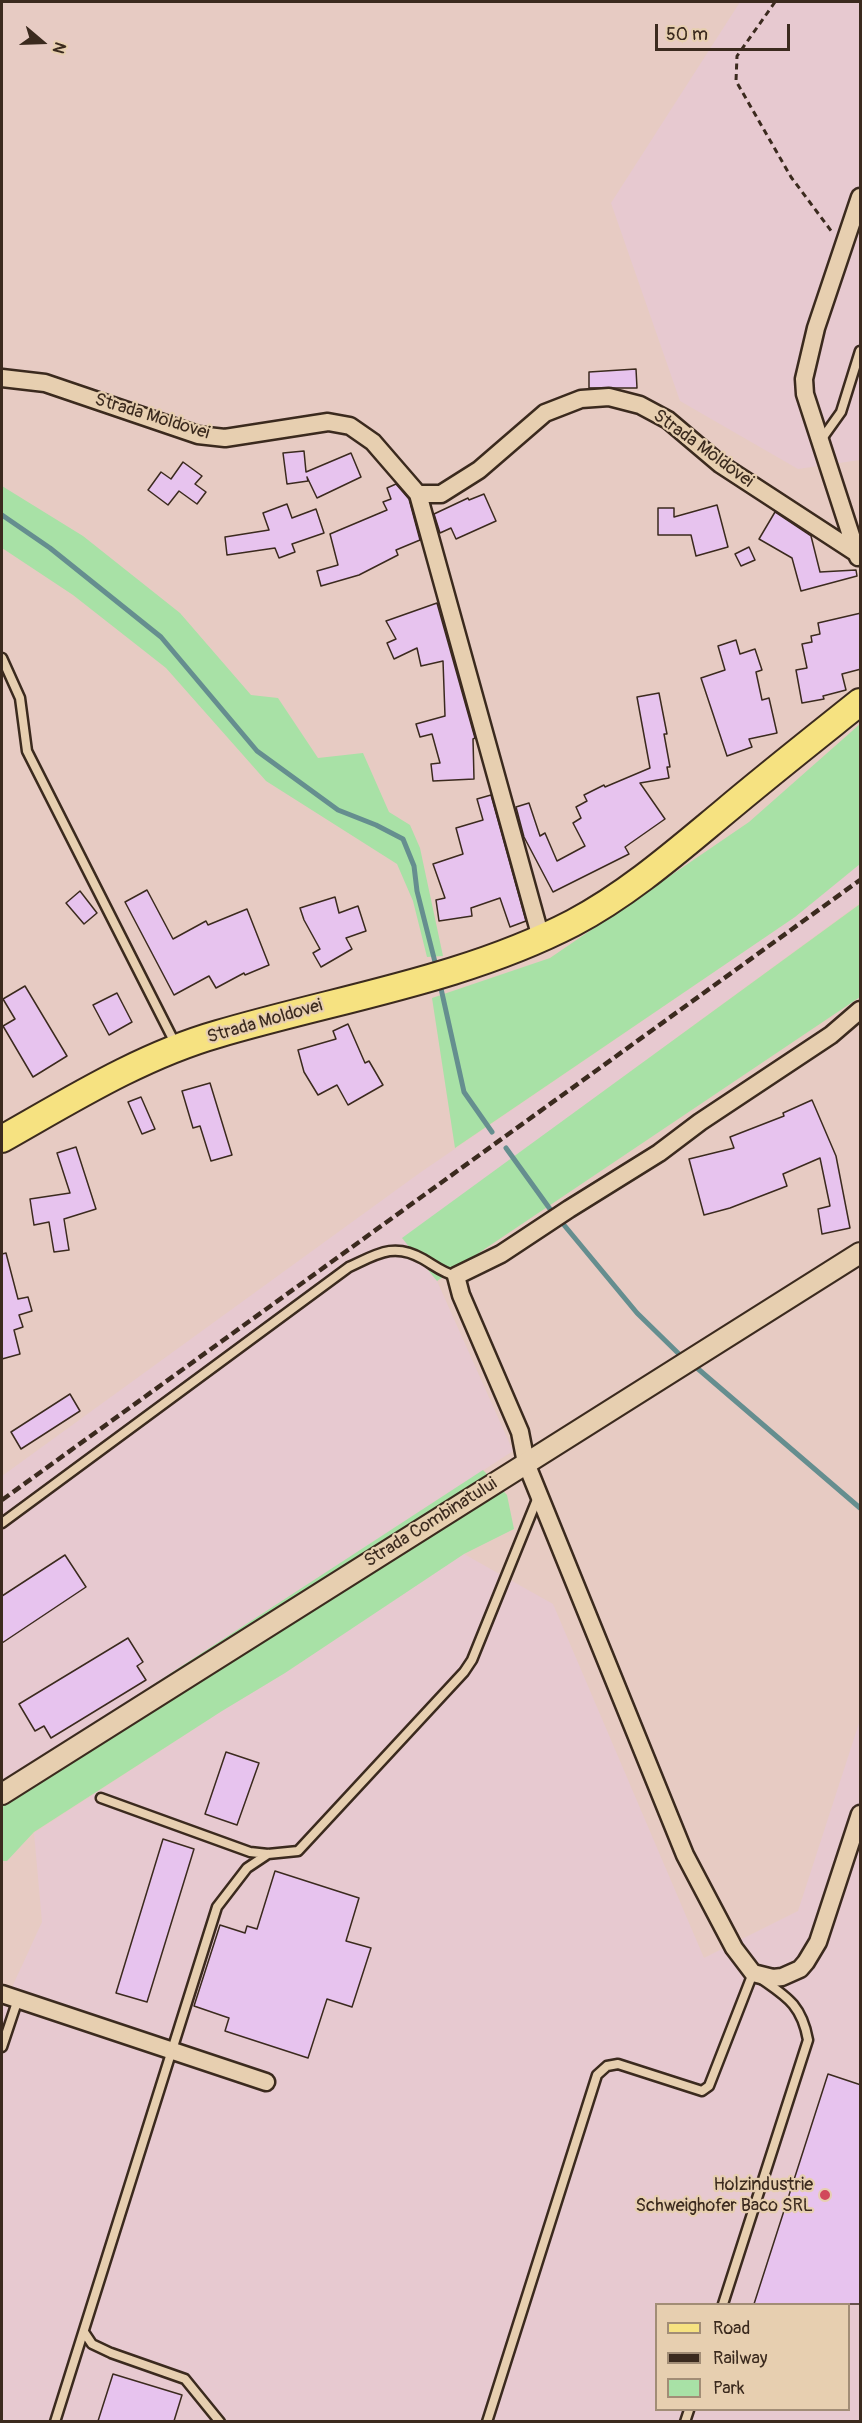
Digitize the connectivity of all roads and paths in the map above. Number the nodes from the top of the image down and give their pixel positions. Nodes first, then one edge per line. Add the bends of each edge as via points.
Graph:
1 (775, 2) edge
2 (861, 197) edge
3 (843, 248) junction
4 (861, 351) edge
5 (2, 378) edge
6 (820, 441) junction
7 (418, 494) junction
8 (859, 559) edge
9 (2, 658) edge
10 (861, 702) edge
11 (861, 717) edge
12 (752, 788) junction
13 (541, 938) junction
14 (861, 1010) edge
15 (177, 1048) junction
16 (2, 1139) edge
17 (861, 1253) edge
18 (456, 1276) junction
19 (526, 1463) junction
20 (539, 1494) junction
21 (2, 1523) edge
22 (2, 1794) edge
23 (101, 1798) dead end
24 (861, 1814) edge
25 (268, 1854) junction
26 (753, 1972) junction
27 (10, 1996) edge
28 (2, 2047) edge
29 (173, 2051) junction
30 (266, 2082) dead end
31 (723, 2303) edge
32 (84, 2332) junction
33 (55, 2421) edge
34 (220, 2421) edge
35 (487, 2421) edge

1 - 3 path via 737,56 736,81 791,177
2 - 3 street
3 - 6 street via 816,328 804,379
4 - 6 lane via 841,412
5 - 7 street, Strada Moldovei via 45,383 198,435 225,438 328,422 350,426 373,442
6 - 8 street
7 - 8 street, Strada Moldovei via 441,494 479,470 545,413 581,399 609,397 640,405 668,420 720,464
7 - 13 street, Strada Moldovei
9 - 15 lane via 20,698 27,751
10 - 12 main road, Strada Moldovei
11 - 12 main road via 793,766
12 - 13 main road, Strada Moldovei via 673,855 620,893
13 - 15 main road, Strada Moldovei via 443,973
14 - 18 street via 659,1154 501,1254
15 - 16 main road, Strada Moldovei via 82,1094
17 - 19 street, Strada Combinatului
18 - 19 street via 520,1432
18 - 21 lane via 409,1252 394,1250 349,1267
19 - 20 street
19 - 22 street, Strada Combinatului
20 - 25 lane via 464,1672 298,1851
20 - 26 street via 685,1855 735,1948
23 - 25 lane via 250,1852
24 - 26 street via 818,1941 806,1962 782,1977
25 - 29 lane via 247,1868 217,1907
26 - 31 lane via 792,2001 804,2019 808,2040
26 - 35 lane via 709,2086 702,2091 618,2064 606,2066 597,2075
27 - 28 lane
27 - 29 street
29 - 30 street
29 - 32 lane
32 - 33 lane
32 - 34 lane via 93,2344 111,2353 185,2379

